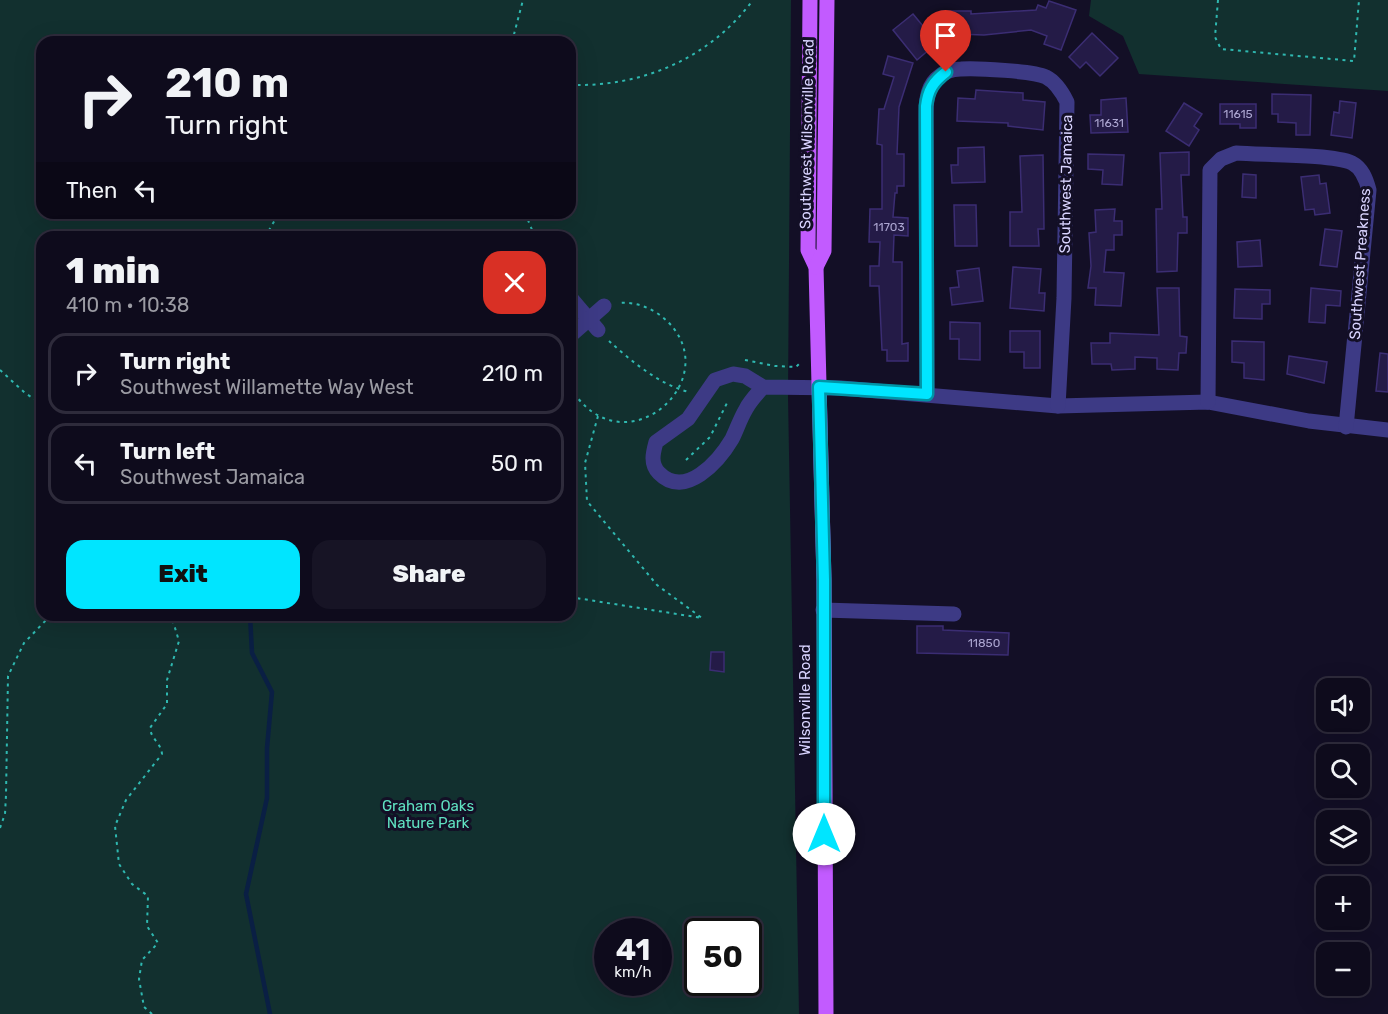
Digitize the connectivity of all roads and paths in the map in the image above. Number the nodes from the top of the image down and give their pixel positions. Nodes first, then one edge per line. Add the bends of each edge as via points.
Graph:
1 (523, 0) edge
2 (753, 0) edge
3 (810, 0) edge
4 (827, 0) edge
5 (1218, 0) edge
6 (1359, 0) edge
7 (514, 36) edge
8 (576, 85) edge
9 (816, 267) junction
10 (576, 304) edge
11 (604, 306) joint
12 (594, 325) junction
13 (576, 332) edge
14 (0, 370) edge
15 (763, 387) junction
16 (819, 387) junction
17 (679, 389) junction
18 (694, 393) dead end
19 (927, 394) junction
20 (576, 397) edge
21 (36, 400) edge
22 (728, 401) dead end
23 (1208, 402) junction
24 (1058, 406) junction
25 (598, 416) junction
26 (1346, 427) junction
27 (1388, 430) edge
28 (686, 460) dead end
29 (576, 598) edge
30 (824, 610) junction
31 (954, 614) dead end
32 (45, 621) edge
33 (173, 621) edge
34 (0, 828) edge
35 (152, 1014) edge
36 (826, 1014) edge

1 - 7 path
2 - 8 path via 715,40 670,68 620,83
3 - 9 main road, Southwest Wilsonville Road via 808,250
4 - 9 main road, Southwest Wilsonville Road via 824,251
5 - 6 path via 1215,37 1221,49 1354,61
9 - 16 main road, Southwest Wilsonville Road
10 - 12 street
11 - 12 street
11 - 17 path via 621,303 646,307 672,325 684,353
12 - 13 street
12 - 17 path via 648,371
14 - 21 path
15 - 15 street via 740,374 715,380 688,419 656,442 656,470 676,482 706,471 723,452 744,412
15 - 16 street
16 - 19 street
16 - 30 main road, Wilsonville Road
17 - 18 path
17 - 25 path via 660,412 639,421 626,423
19 - 24 street
19 - 24 street, Southwest Jamaica via 928,93 934,80 961,69 1028,74 1045,77 1060,88 1067,102
20 - 25 path
22 - 28 path via 708,441
23 - 24 street
23 - 26 street
23 - 26 street, Southwest Preakness via 1210,170 1221,159 1236,153 1335,159 1354,164 1365,176 1369,190
25 - 29 path via 585,464 587,501 657,585 702,618
26 - 27 street
30 - 31 street
30 - 36 main road, Wilsonville Road
32 - 34 path via 24,643 8,676 5,814
33 - 35 path via 179,642 167,680 167,704 150,728 162,754 126,800 115,826 119,864 150,901 147,926 158,943 142,960 139,979 144,1007

